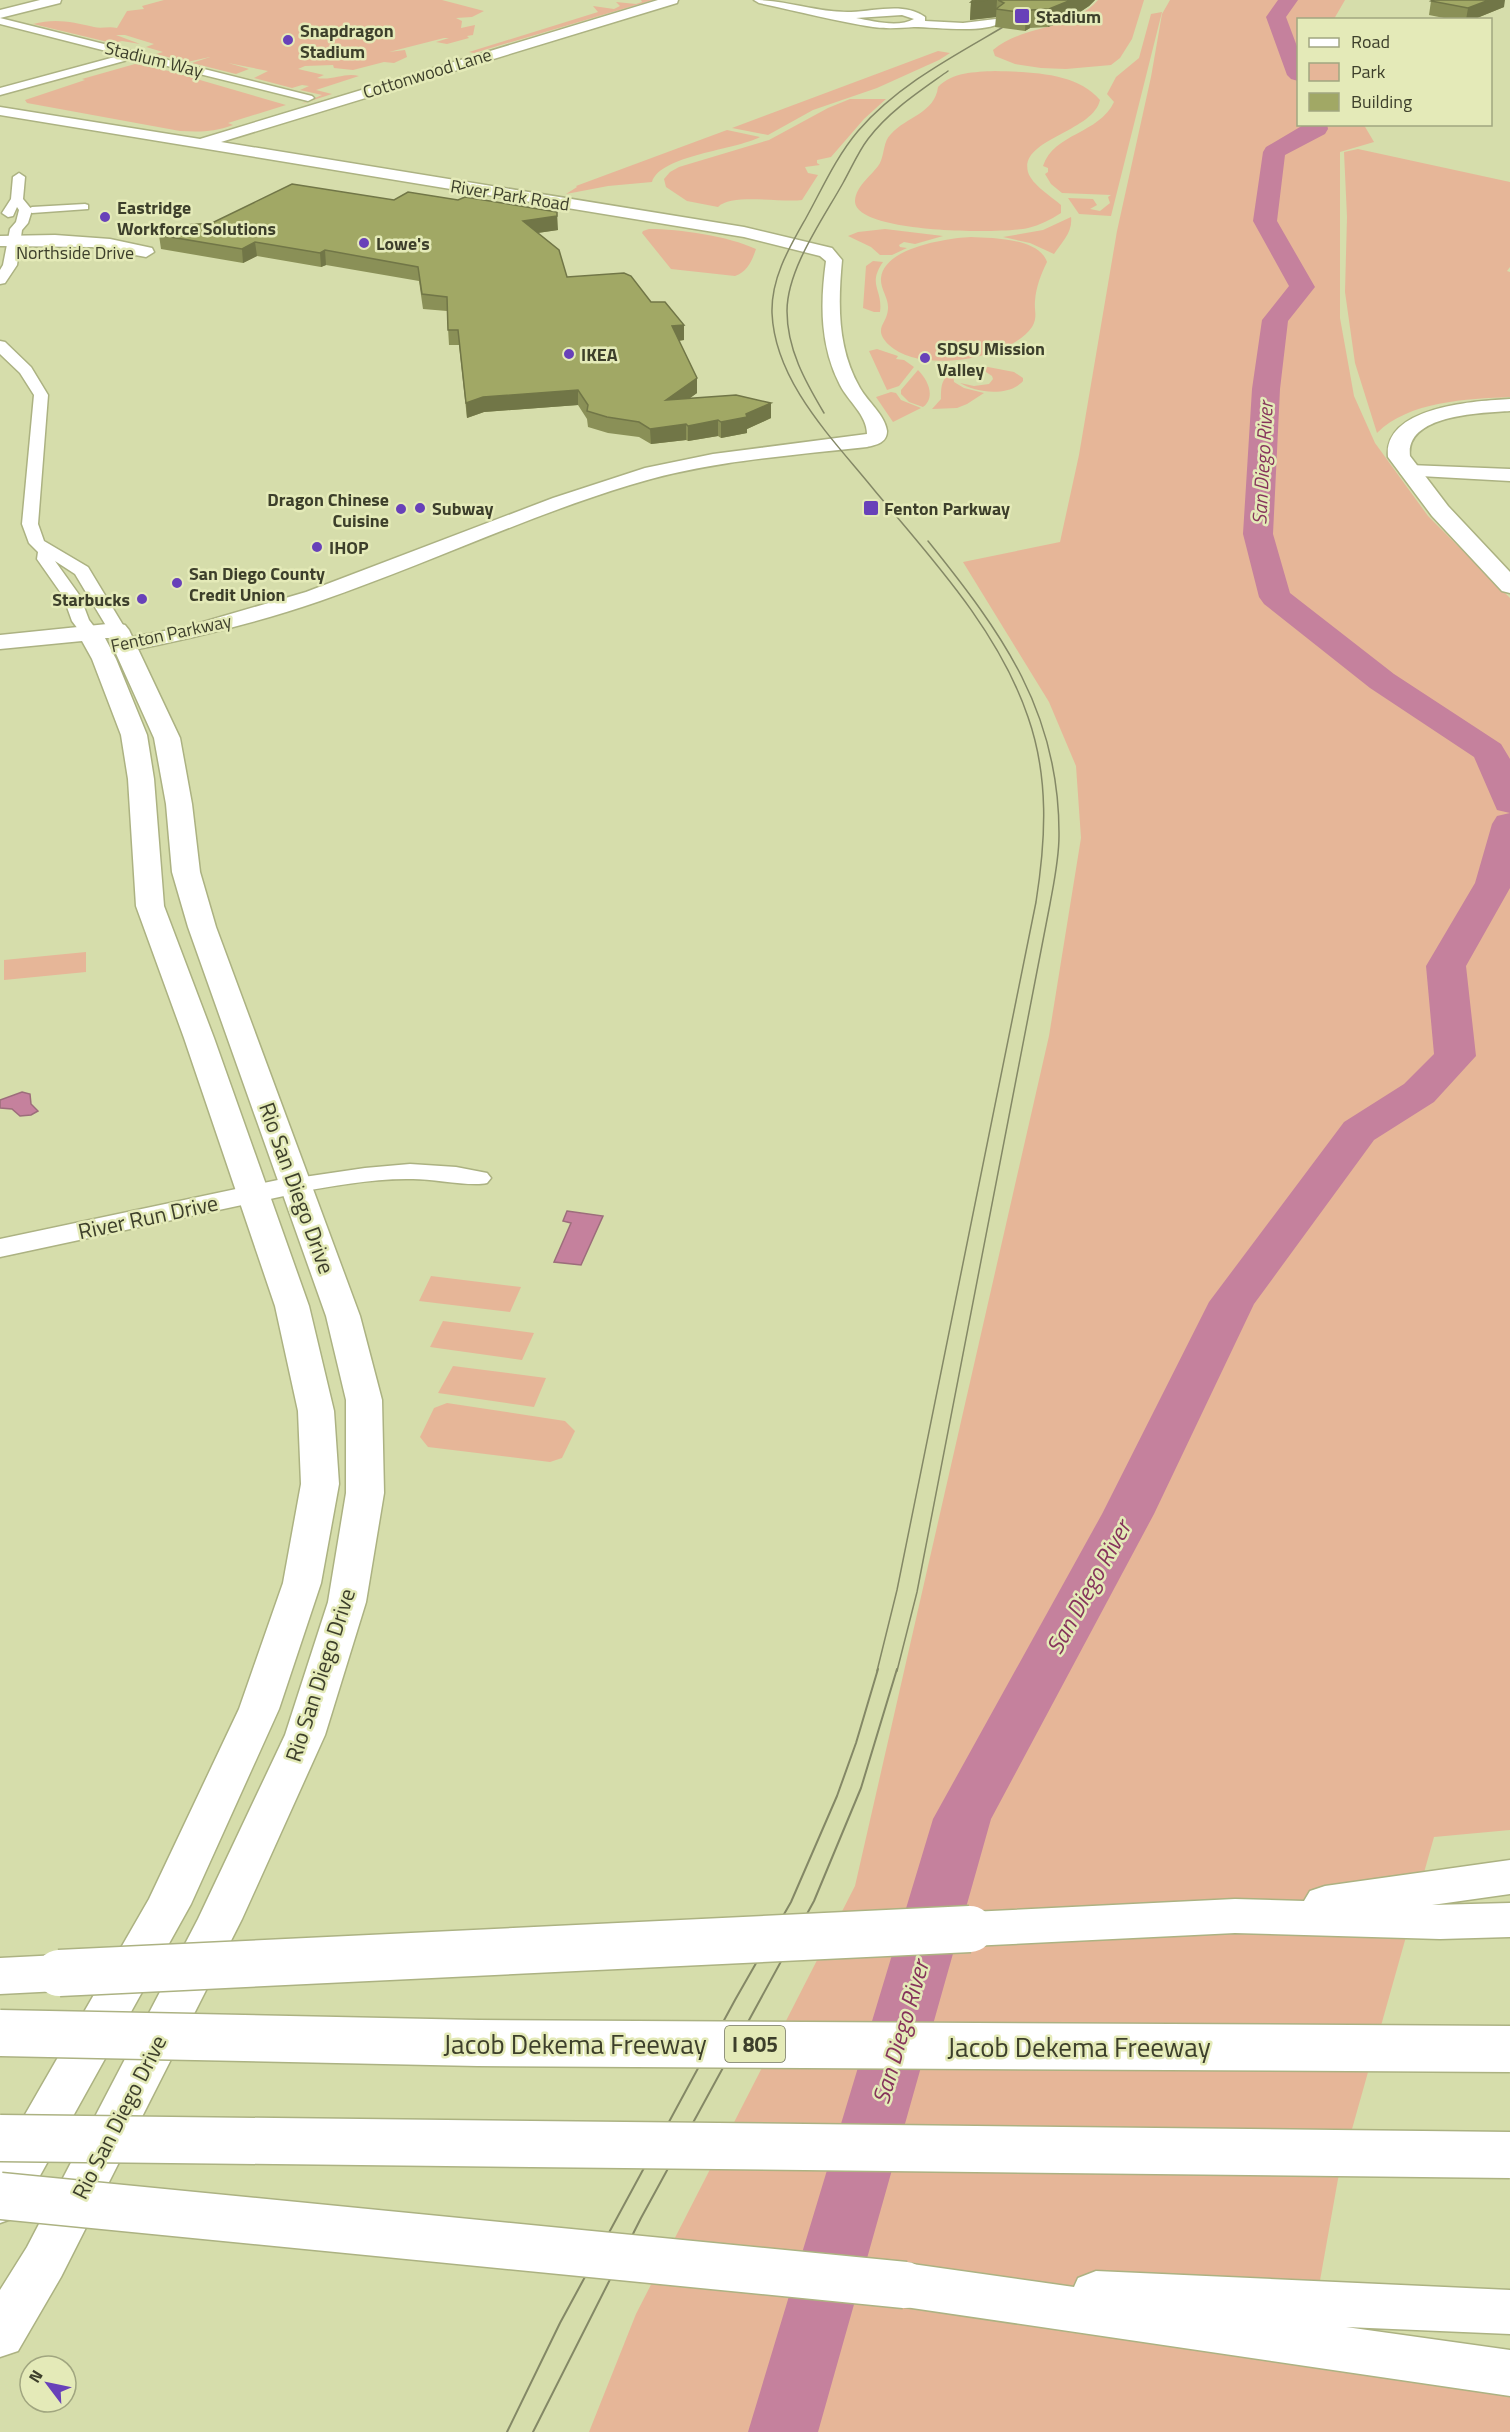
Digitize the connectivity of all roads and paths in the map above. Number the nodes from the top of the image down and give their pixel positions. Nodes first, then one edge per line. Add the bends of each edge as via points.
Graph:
1 (55, 0) edge
2 (672, 0) edge
3 (759, 0) edge
4 (659, 2) edge
5 (0, 14) edge
6 (0, 21) edge
7 (996, 22) edge
8 (135, 55) junction
9 (0, 93) edge
10 (308, 98) dead end
11 (0, 111) edge
12 (200, 144) junction
13 (19, 177) dead end
14 (86, 207) dead end
15 (32, 210) dead end
16 (9, 243) edge
17 (0, 280) edge
18 (0, 345) edge
19 (1510, 405) edge
20 (877, 430) junction
21 (789, 442) junction
22 (761, 453) junction
23 (1409, 471) junction
24 (1510, 475) edge
25 (433, 530) dead end
26 (47, 551) junction
27 (291, 583) dead end
28 (1510, 586) edge
29 (107, 639) junction
30 (0, 642) edge
31 (0, 660) edge
32 (194, 900) junction
33 (150, 906) junction
34 (479, 1178) dead end
35 (297, 1185) junction
36 (254, 1195) junction
37 (0, 1248) edge
38 (1510, 1876) edge
39 (1235, 1916) junction
40 (1510, 1920) edge
41 (0, 1976) edge
42 (0, 2033) edge
43 (1510, 2049) edge
44 (0, 2138) edge
45 (1510, 2155) edge
46 (0, 2196) edge
47 (0, 2202) edge
48 (905, 2284) junction
49 (1510, 2312) edge
50 (0, 2335) edge
51 (1510, 2373) edge

1 - 5 street
2 - 4 street, Cottonwood Lane
3 - 7 street via 823,13 902,12 920,17 913,24 963,26
4 - 12 street, Cottonwood Lane
6 - 8 street, Stadium Way
8 - 9 street
8 - 10 street, Stadium Way
11 - 12 street, River Park Road
12 - 20 street, River Park Road via 744,232 826,252 834,260 829,298 838,358 848,384
13 - 16 street via 17,200 7,216
14 - 15 street
16 - 16 street, Northside Drive via 146,252 118,244
16 - 17 street via 10,265
18 - 26 street via 26,370 41,395 30,524 37,543
19 - 23 main road via 1454,411 1419,422 1401,439 1398,448
20 - 21 street
20 - 22 street, Fenton Parkway via 877,437 867,441
21 - 22 street
21 - 25 street via 669,457 555,486
22 - 29 street, Fenton Parkway via 679,465 625,480 306,598 201,629
23 - 24 street
23 - 28 main road via 1440,511
26 - 29 street via 45,559 71,596 81,620
26 - 29 street via 82,572
27 - 29 street, Fenton Parkway
29 - 30 main road, Fenton Parkway
29 - 31 main road, Fenton Parkway
29 - 32 main road, Rio San Diego Drive via 167,738 186,872
29 - 33 main road, Rio San Diego Drive via 134,735
32 - 33 main road
32 - 35 main road, Rio San Diego Drive
33 - 36 main road, Rio San Diego Drive
34 - 35 street via 411,1169
35 - 36 street, River Run Drive
35 - 50 main road, Rio San Diego Drive via 343,1316 364,1400 365,1493 347,1602 305,1735 220,1919 44,2262
36 - 37 street, River Run Drive
36 - 47 main road, Rio San Diego Drive via 292,1306 315,1411 320,1484 302,1583 259,1709 172,1896
38 - 39 main road
39 - 40 main road via 1440,1922
39 - 41 main road, bridge
42 - 43 main road, Jacob Dekema Freeway / I 805, bridge via 490,2043
44 - 45 main road, bridge
46 - 48 main road, bridge
48 - 49 main road
48 - 51 main road

